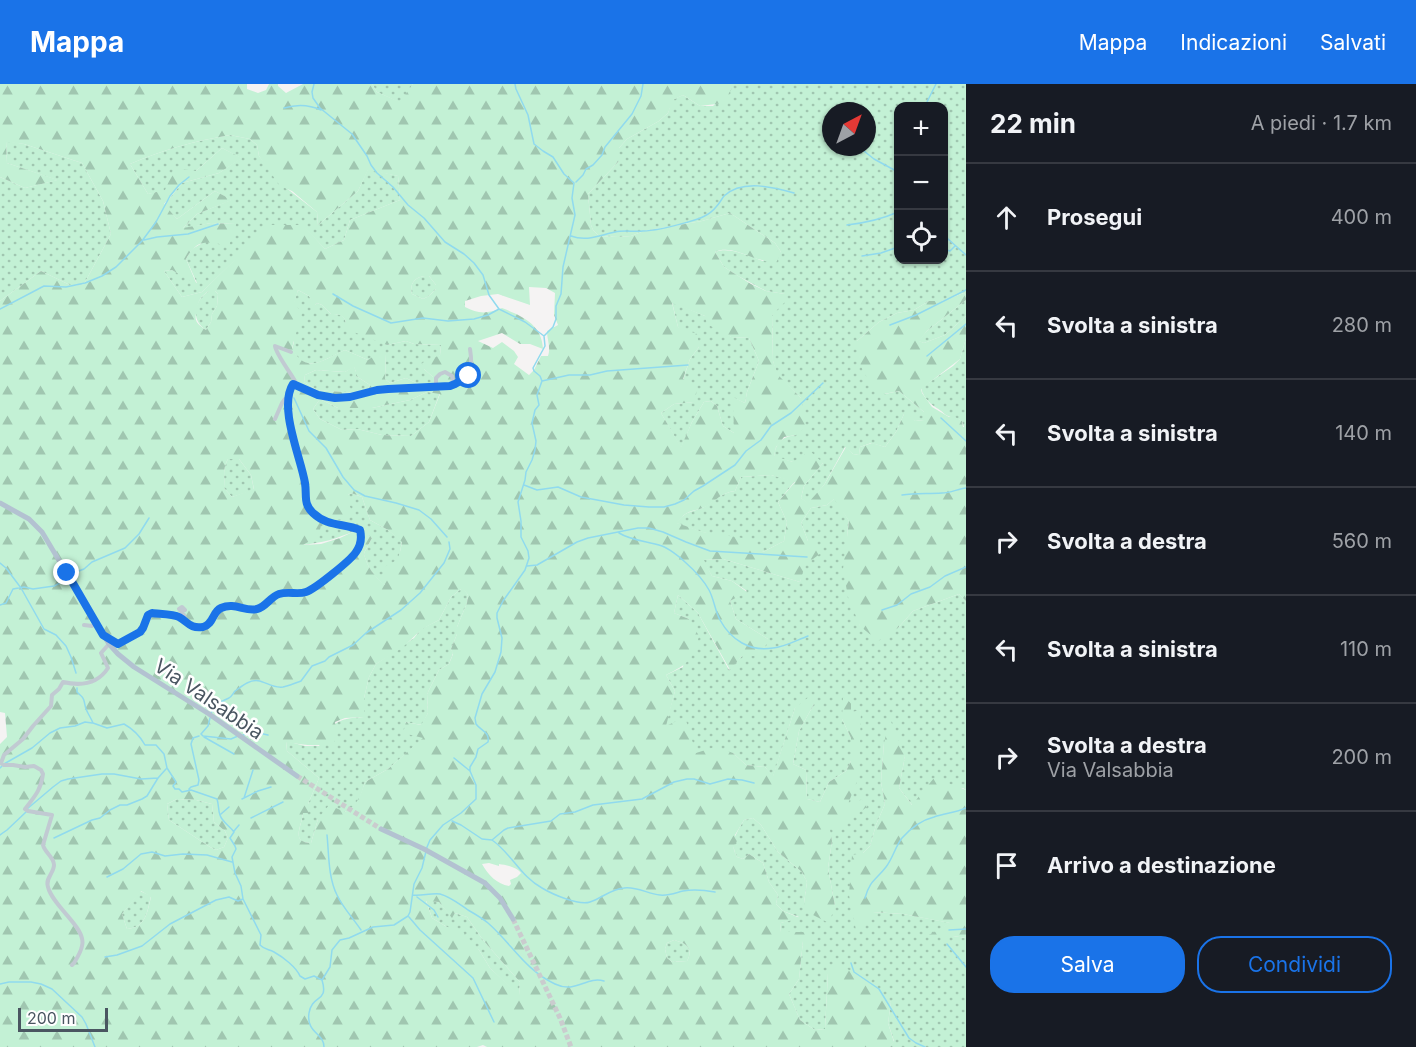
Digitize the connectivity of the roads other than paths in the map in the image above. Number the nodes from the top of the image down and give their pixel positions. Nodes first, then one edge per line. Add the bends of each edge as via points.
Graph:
1 (470, 349) dead end
2 (291, 352) dead end
3 (293, 384) junction
4 (450, 386) junction
5 (436, 387) junction
6 (289, 401) junction
7 (275, 419) dead end
8 (0, 503) edge
9 (185, 610) dead end
10 (186, 624) junction
11 (84, 625) dead end
12 (92, 626) dead end
13 (103, 635) junction
14 (109, 644) junction
15 (297, 776) tunnel mouth
16 (382, 829) tunnel mouth
17 (513, 919) tunnel mouth
18 (72, 965) dead end

1 - 4 street via 469,376
2 - 3 street via 274,346 295,381
3 - 5 street via 335,398 377,390
3 - 6 street
4 - 5 street
4 - 5 street via 452,376 445,372 436,378
6 - 7 street via 285,399
6 - 10 street via 293,441 308,508 326,522 360,530 359,546 352,558 307,592 276,595 258,609 236,605 223,608 203,627
8 - 13 main road, Via Valsabbia via 39,528
9 - 10 street via 179,609
10 - 13 street via 179,617 152,613 140,632 121,643
11 - 12 street
13 - 14 main road, Via Valsabbia
14 - 15 main road, Via Valsabbia via 134,667
14 - 18 street via 102,653 106,672 85,685 63,682 52,695 51,706 4,755 1,763 33,766 43,774 38,793 25,809 52,815 43,845 54,863 47,881 56,903 81,934 83,944
16 - 17 main road via 490,887

